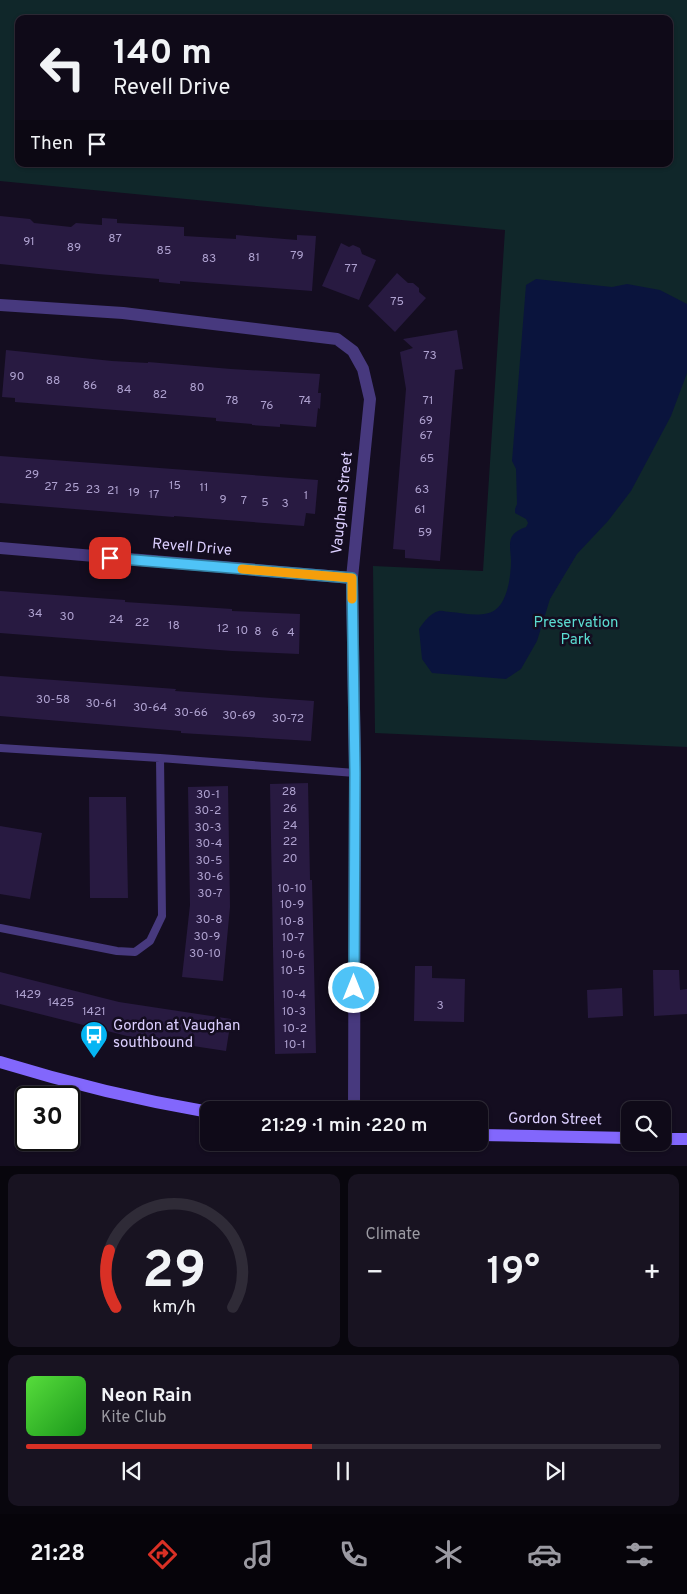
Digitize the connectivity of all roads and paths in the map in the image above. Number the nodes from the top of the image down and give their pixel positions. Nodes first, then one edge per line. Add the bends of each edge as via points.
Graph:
1 (0, 305) edge
2 (0, 548) edge
3 (352, 578) junction
4 (0, 748) edge
5 (160, 758) junction
6 (355, 773) junction
7 (0, 928) edge
8 (0, 1062) edge
9 (354, 1101) edge
10 (200, 1111) edge
11 (488, 1135) edge
12 (621, 1138) edge
13 (671, 1139) edge
14 (687, 1139) edge

1 - 3 street, Vaughan Street via 123,313 337,339 353,351 363,368 370,399
2 - 3 street, Revell Drive
3 - 6 street, Vaughan Street
4 - 5 lane
5 - 6 lane
5 - 7 lane via 162,916 150,941 135,952 117,952
6 - 9 street, Vaughan Street
8 - 10 main road via 148,1102
11 - 12 main road, Gordon Street
13 - 14 main road

